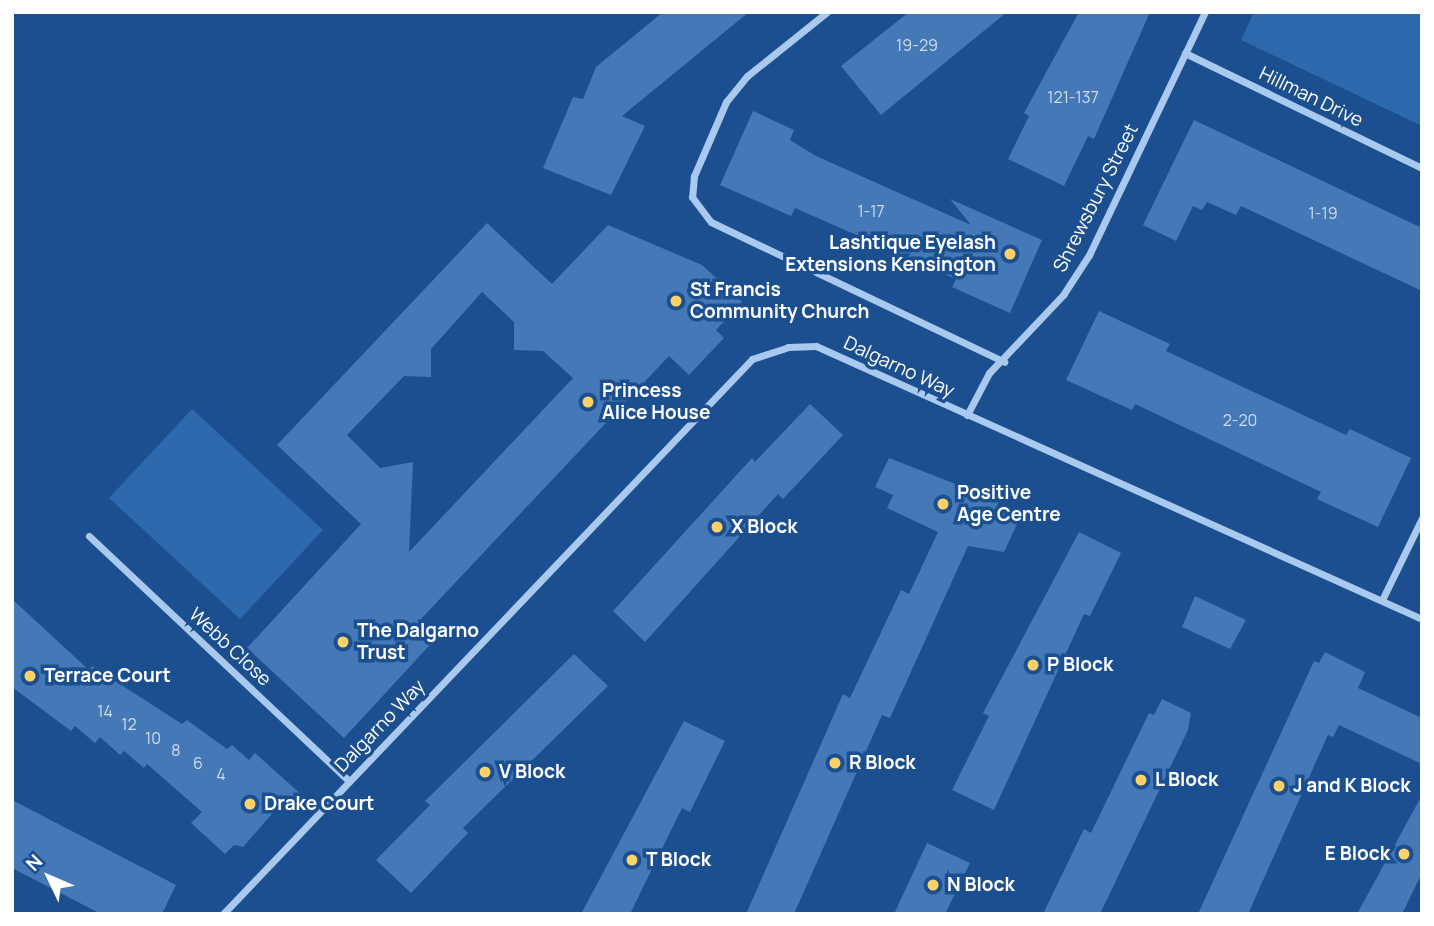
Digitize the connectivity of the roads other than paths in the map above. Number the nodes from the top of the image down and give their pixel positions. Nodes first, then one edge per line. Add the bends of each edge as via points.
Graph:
1 (827, 12) edge
2 (1205, 12) edge
3 (1185, 53) junction
4 (1422, 168) edge
5 (1004, 362) junction
6 (967, 415) junction
7 (1422, 518) edge
8 (89, 536) dead end
9 (1382, 600) junction
10 (1422, 619) edge
11 (349, 782) junction
12 (223, 914) edge

1 - 5 street via 747,76 726,102 694,176 692,197 710,222
2 - 3 street, Shrewsbury Street
3 - 4 street, Hillman Drive
3 - 5 street, Shrewsbury Street via 1088,255
5 - 6 street, Shrewsbury Street via 989,373
6 - 9 street, Dalgarno Way
6 - 11 street, Dalgarno Way via 816,346 788,347 752,359
7 - 9 street
8 - 11 street, Webb Close
9 - 10 street, Dalgarno Way
11 - 12 street, Dalgarno Way

